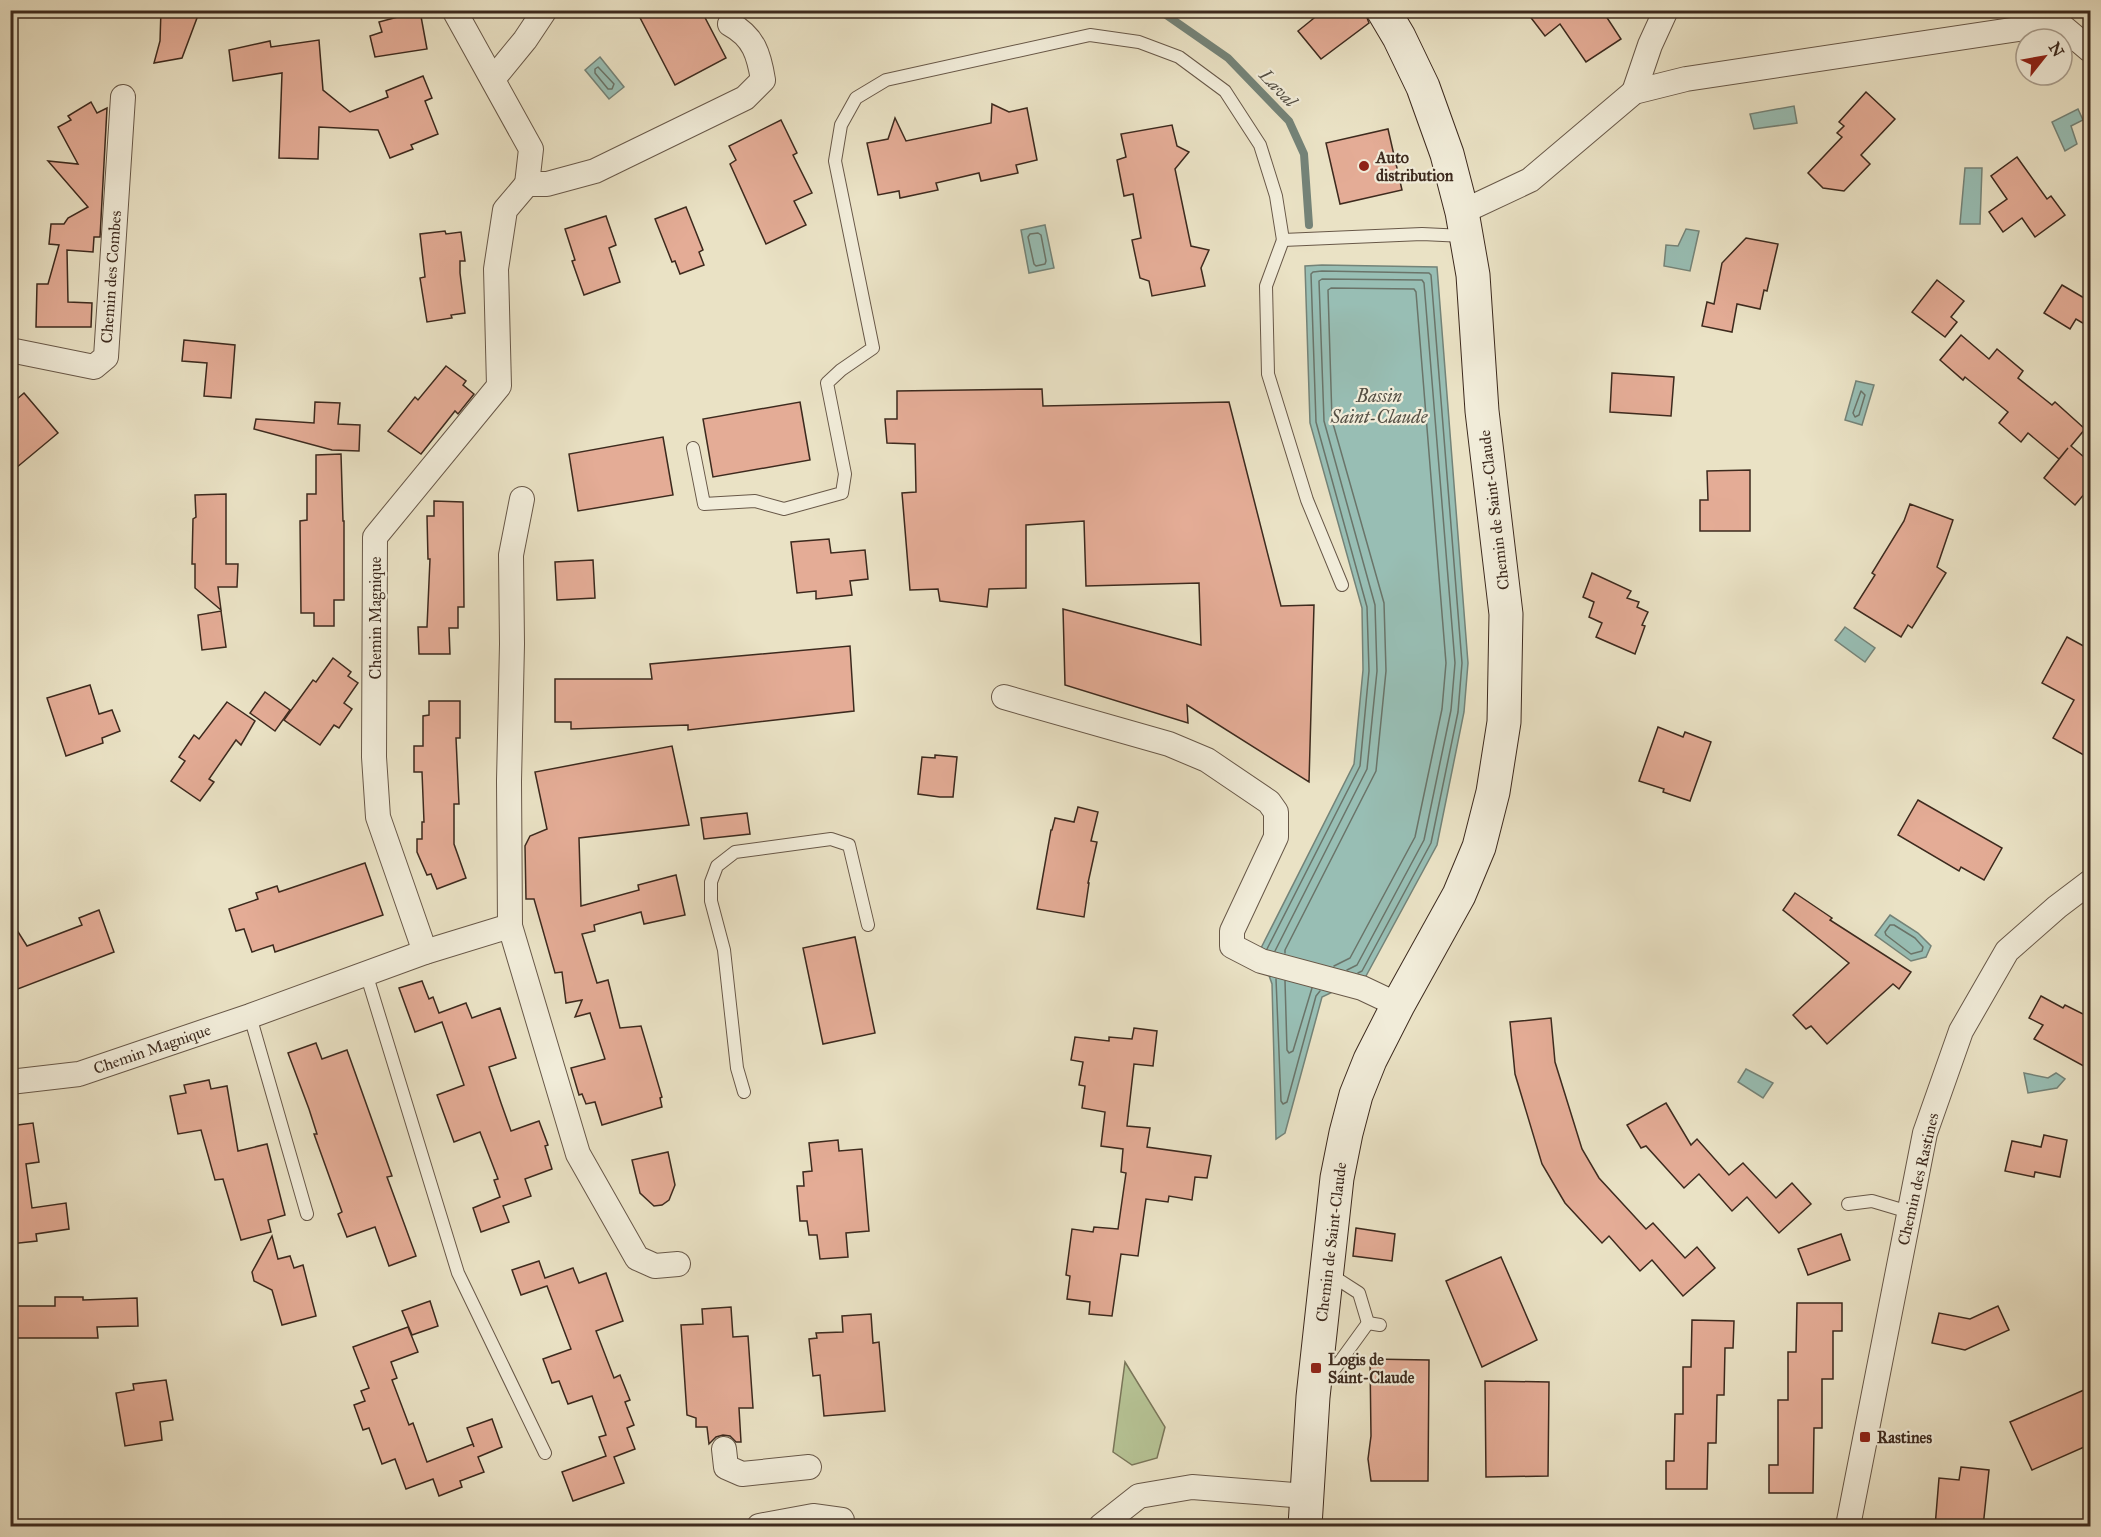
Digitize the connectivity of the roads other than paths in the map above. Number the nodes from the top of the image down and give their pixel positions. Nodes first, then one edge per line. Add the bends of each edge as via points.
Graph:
1 (454, 10) edge
2 (545, 10) edge
3 (1383, 10) edge
4 (1664, 11) edge
5 (2062, 17) edge
6 (730, 24) dead end
7 (2091, 50) edge
8 (493, 80) junction
9 (1634, 92) junction
10 (123, 97) dead end
11 (527, 184) junction
12 (1464, 224) junction
13 (1283, 240) junction
14 (10, 350) edge
15 (693, 448) dead end
16 (522, 499) dead end
17 (1342, 585) dead end
18 (1004, 697) dead end
19 (2091, 882) edge
20 (868, 925) dead end
21 (510, 926) junction
22 (425, 952) junction
23 (366, 973) junction
24 (1398, 1005) junction
25 (250, 1016) junction
26 (10, 1082) edge
27 (744, 1092) dead end
28 (1848, 1204) dead end
29 (1909, 1212) junction
30 (307, 1214) dead end
31 (678, 1264) dead end
32 (1327, 1272) junction
33 (1313, 1397) junction
34 (724, 1449) dead end
35 (545, 1453) dead end
36 (809, 1467) dead end
37 (1306, 1511) edge
38 (842, 1520) dead end
39 (759, 1527) edge
40 (1101, 1527) edge
41 (1848, 1527) edge

1 - 8 street
2 - 8 street
3 - 12 street, Chemin de Saint-Claude via 1423,87 1447,154
4 - 9 street
5 - 7 street
5 - 9 street via 1686,79
6 - 11 street via 741,30 758,53 763,80 745,98 595,171 547,184
8 - 11 street via 531,149
9 - 12 street via 1530,180
10 - 14 street, Chemin des Combes via 106,357 94,367
11 - 22 street, Chemin Magnique via 505,210 496,269 499,386 375,537 374,757 378,817
12 - 13 lane via 1422,234
12 - 24 street, Chemin de Saint-Claude via 1473,274 1482,411 1506,614 1504,722 1479,847 1459,895
13 - 15 lane via 1276,196 1260,145 1225,91 1179,57 1139,42 1090,35 886,80 856,98 841,125 835,161 873,348 840,370 827,384 846,474 843,493 784,509 755,501 704,504
13 - 17 lane via 1266,286 1268,374 1307,500
16 - 21 street via 511,555
18 - 24 street via 1169,744 1207,760 1269,802 1276,812 1276,837 1232,931 1232,946 1261,961 1362,987
19 - 29 street, Chemin des Rastines via 2007,951 1961,1031 1925,1133
20 - 27 lane via 849,845 831,839 735,852 717,866 711,882 711,901 724,950 737,1068
21 - 22 street, Chemin Magnique
21 - 31 street via 578,1154 637,1258 655,1266
22 - 23 street, Chemin Magnique
23 - 25 street, Chemin Magnique
23 - 35 lane via 458,1273
24 - 32 street, Chemin de Saint-Claude via 1370,1060 1346,1132
25 - 26 street, Chemin Magnique via 79,1074
25 - 30 lane
28 - 29 lane via 1872,1201
29 - 41 street, Chemin des Rastines
32 - 33 street, Chemin de Saint-Claude
32 - 33 lane via 1359,1293 1374,1324
33 - 37 street, Chemin de Saint-Claude
34 - 36 street via 726,1467 742,1474
37 - 40 street via 1191,1487 1139,1496
38 - 39 street via 813,1516

